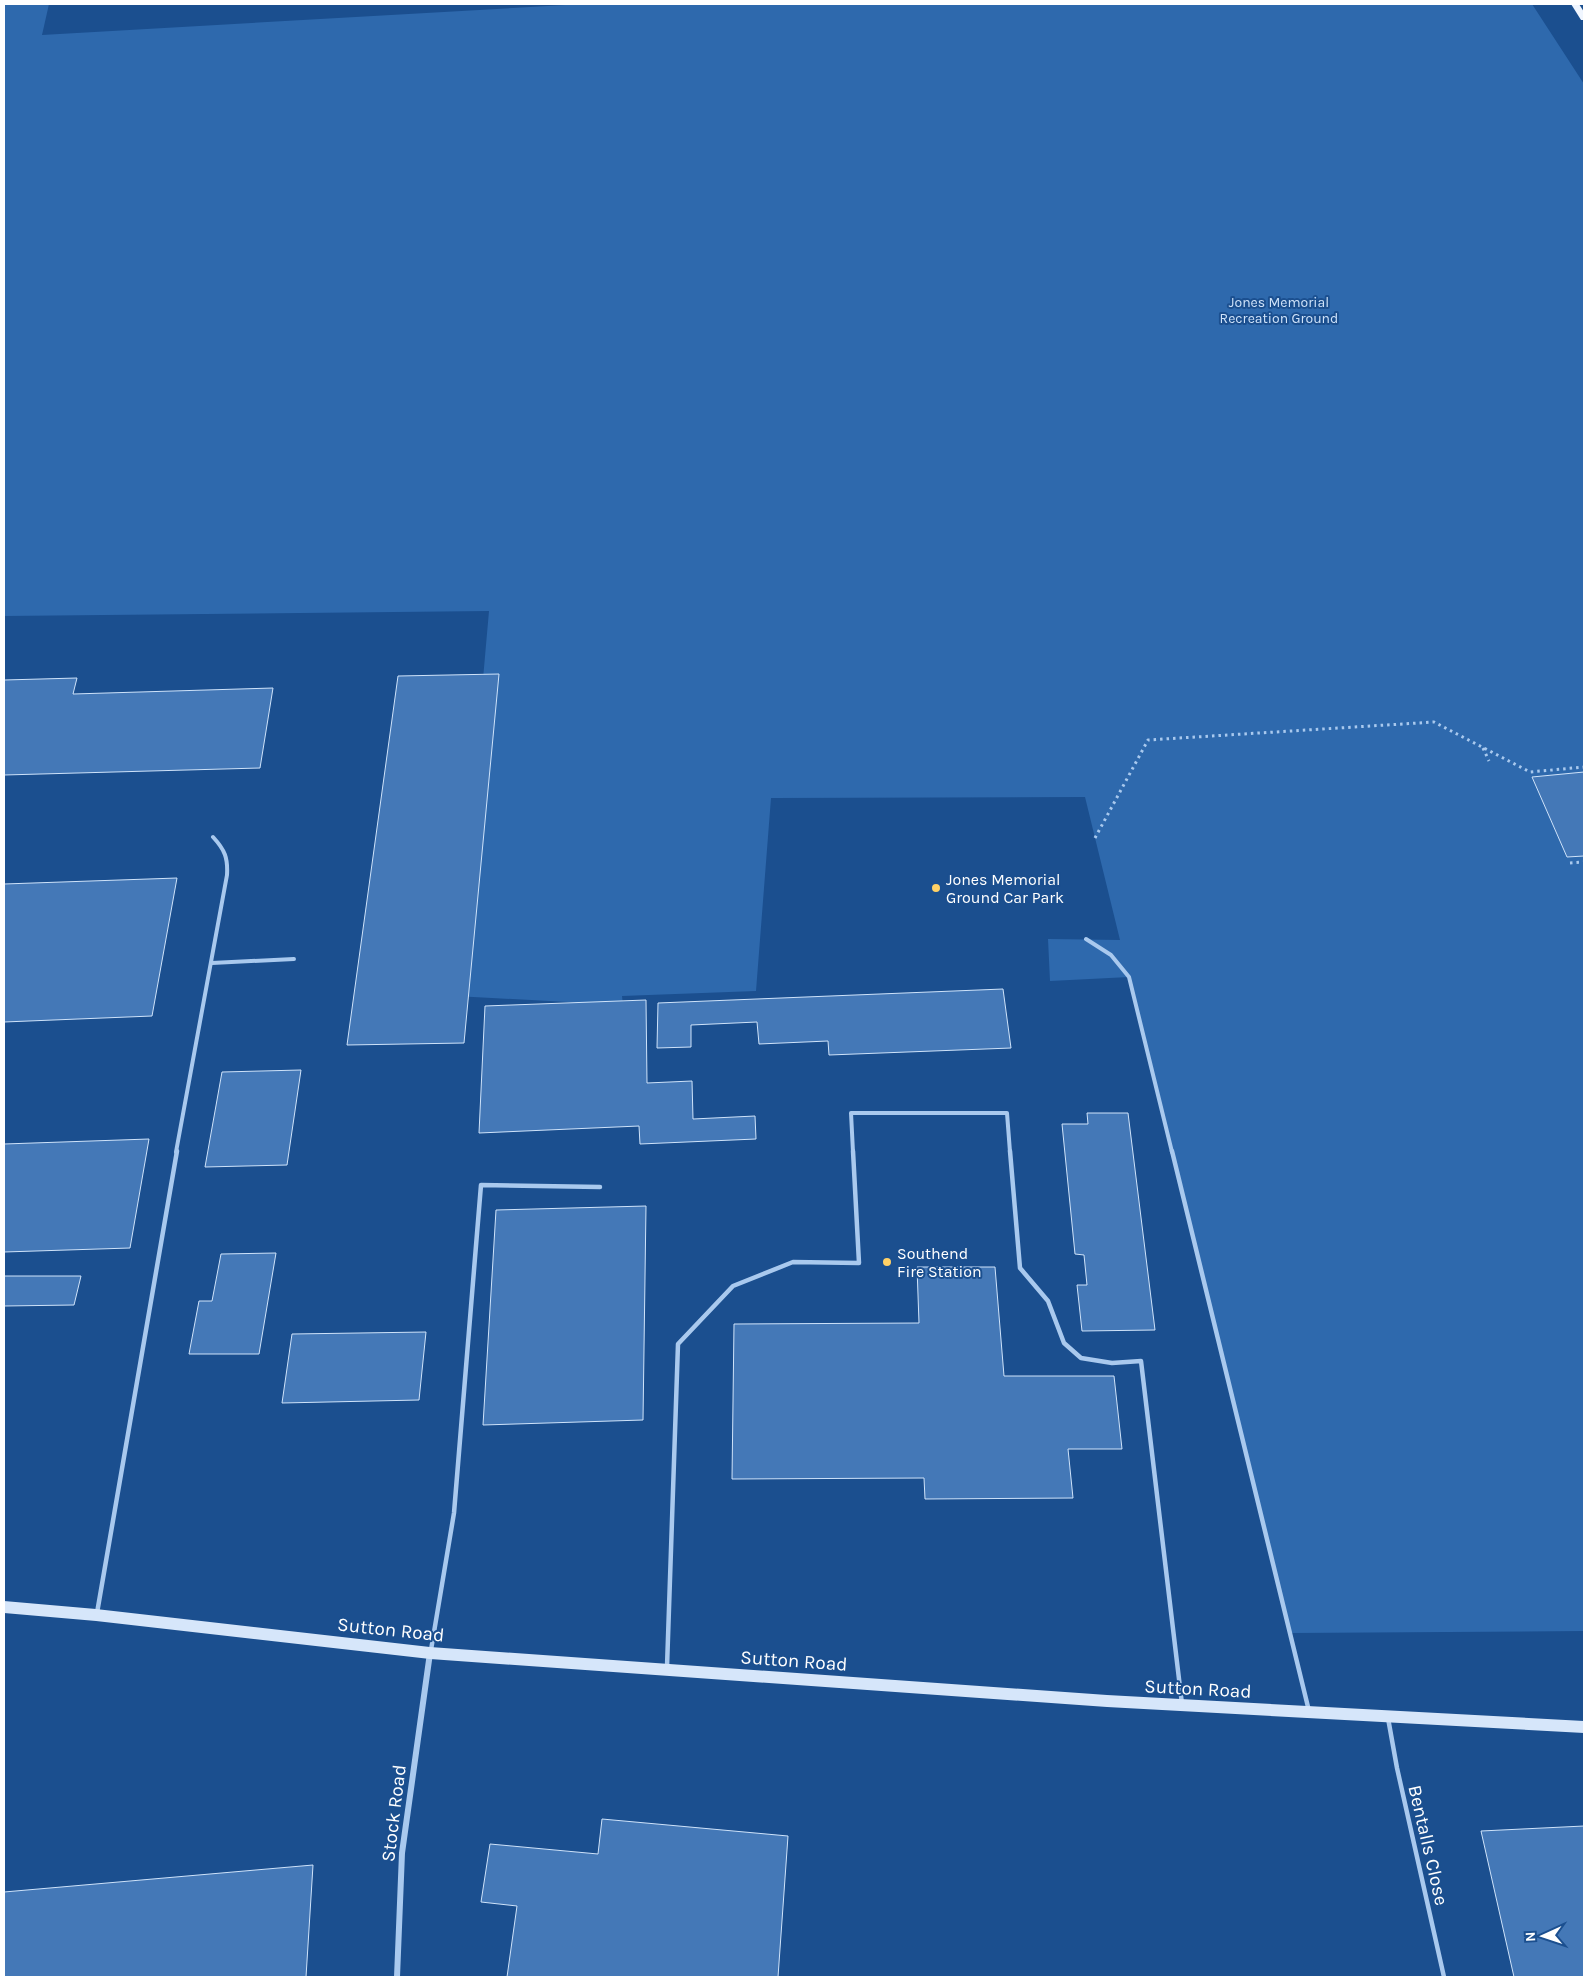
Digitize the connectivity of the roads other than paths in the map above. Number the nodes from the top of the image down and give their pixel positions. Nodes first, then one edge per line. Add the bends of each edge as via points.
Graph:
1 (1575, 4) edge
2 (1584, 18) edge
3 (213, 838) dead end
4 (1086, 939) dead end
5 (294, 959) dead end
6 (212, 963) junction
7 (600, 1187) dead end
8 (4, 1607) edge
9 (96, 1615) junction
10 (430, 1653) junction
11 (667, 1670) junction
12 (1182, 1706) junction
13 (1310, 1713) junction
14 (1388, 1718) junction
15 (1584, 1727) edge
16 (397, 1977) edge
17 (1444, 1977) edge

1 - 2 main road
3 - 6 lane via 223,848 228,860
4 - 13 lane via 1104,948 1120,962 1129,978
5 - 6 lane
6 - 9 lane
7 - 10 lane via 481,1185 454,1513
8 - 9 street, Sutton Road
9 - 10 street, Sutton Road
10 - 11 street, Sutton Road
10 - 16 street, Stock Road via 402,1853
11 - 12 street, Sutton Road
11 - 12 lane via 678,1344 734,1286 793,1262 859,1263 851,1113 1008,1114 1020,1268 1048,1301 1064,1342 1080,1358 1112,1363 1141,1361
12 - 13 street, Sutton Road
13 - 14 street, Sutton Road
14 - 15 street, Sutton Road
14 - 17 lane, Bentalls Close

